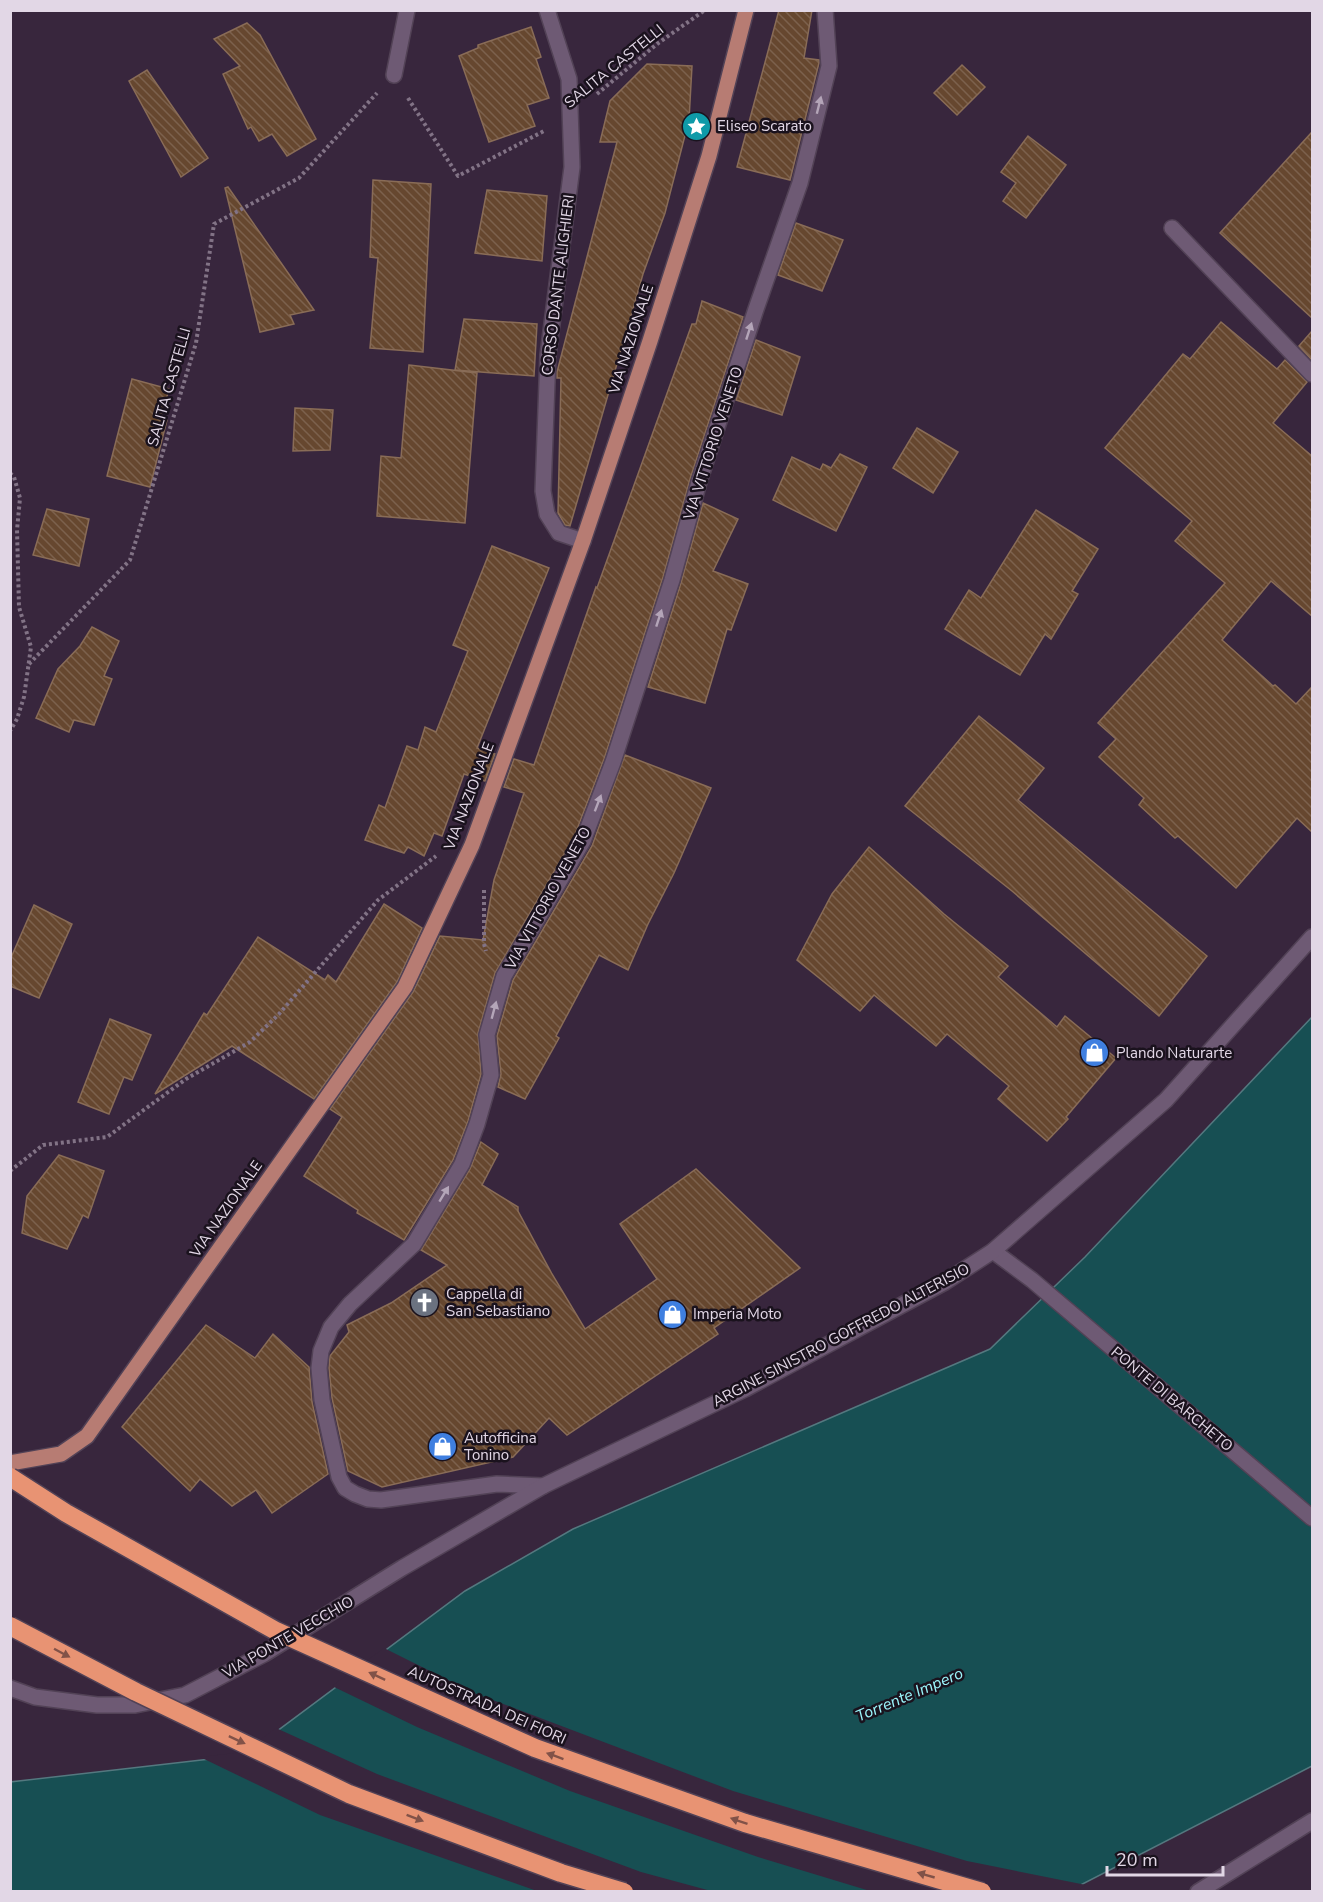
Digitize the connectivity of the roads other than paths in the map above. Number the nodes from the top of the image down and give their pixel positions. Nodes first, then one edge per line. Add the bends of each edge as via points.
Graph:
1 (406, 10) edge
2 (547, 10) edge
3 (747, 10) edge
4 (825, 10) edge
5 (394, 75) road end
6 (1172, 228) dead end
7 (1312, 374) edge
8 (583, 541) junction
9 (1312, 937) edge
10 (993, 1251) junction
11 (10, 1463) edge
12 (10, 1477) edge
13 (543, 1486) junction
14 (1312, 1518) edge
15 (10, 1626) edge
16 (10, 1688) edge
17 (1312, 1821) edge
18 (624, 1892) edge
19 (982, 1892) edge
20 (1198, 1892) edge

1 - 5 street
2 - 8 street, CORSO DANTE ALIGHIERI via 569,79 572,167 548,355 543,491 547,514 559,533
3 - 8 main road, VIA NAZIONALE via 709,156
13 -> 4 street, VIA VITTORIO VENETO via 497,1484 381,1500 368,1499 345,1488 339,1477 322,1400 321,1352 331,1327 350,1304 414,1244 462,1164 491,1075 487,1035 504,976 583,841 613,762 699,482 800,183 829,66
6 - 7 street
8 - 11 main road, VIA NAZIONALE via 472,845 405,987 87,1436 61,1454
9 - 10 street, ARGINE SINISTRO GOFFREDO ALTERISIO via 1166,1100
10 - 13 street, ARGINE SINISTRO GOFFREDO ALTERISIO via 945,1282 745,1389
10 - 14 street, PONTE DI BARCHETO
19 -> 12 highway, AUTOSTRADA DEI FIORI, bridge via 745,1823 535,1748 276,1630 66,1514
13 - 16 street, VIA PONTE VECCHIO via 264,1654 185,1695 135,1705 97,1705 35,1697
15 -> 18 highway, bridge via 136,1692 349,1794 561,1873
17 - 20 street

